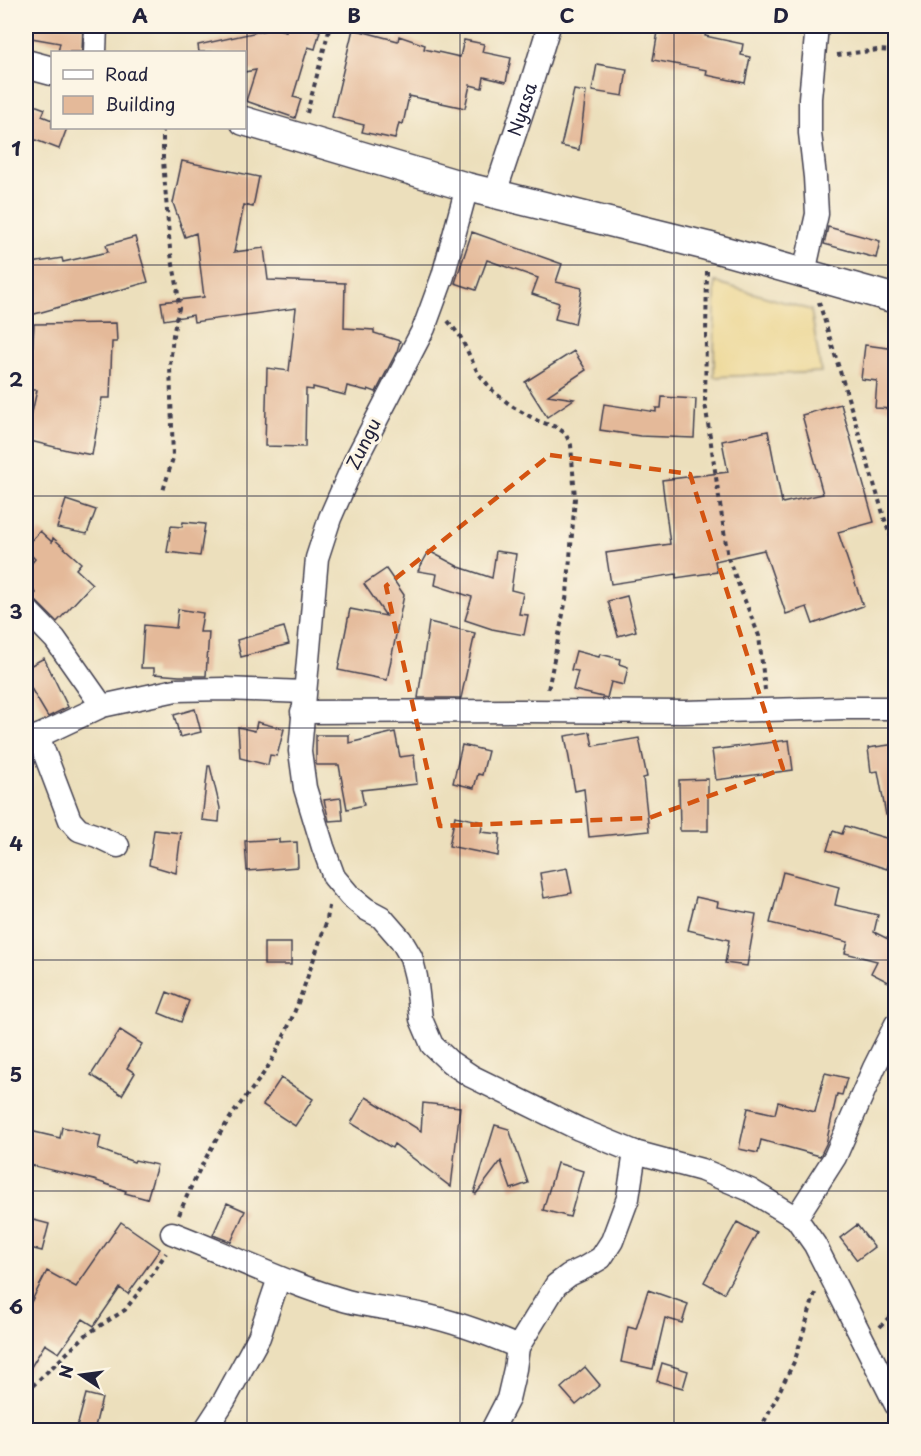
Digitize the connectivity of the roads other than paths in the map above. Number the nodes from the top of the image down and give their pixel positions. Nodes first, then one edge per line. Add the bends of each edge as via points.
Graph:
1 (96, 26) edge
2 (549, 26) edge
3 (815, 26) edge
4 (95, 51) edge
5 (26, 64) edge
6 (51, 71) edge
7 (246, 122) edge
8 (467, 187) junction
9 (495, 193) junction
10 (808, 274) junction
11 (896, 298) edge
12 (26, 609) edge
13 (303, 702) junction
14 (102, 706) junction
15 (896, 709) edge
16 (32, 739) edge
17 (118, 846) dead end
18 (896, 1024) edge
19 (635, 1152) junction
20 (796, 1218) junction
21 (172, 1233) road end
22 (279, 1278) junction
23 (518, 1347) junction
24 (896, 1405) edge
25 (206, 1431) edge
26 (492, 1431) edge

1 - 4 street
2 - 9 street, Nyasa
3 - 10 street via 810,133 817,214
5 - 6 street
7 - 8 street
8 - 9 street
8 - 13 street, Zungu via 443,276 424,328 355,461 320,548
9 - 10 street
10 - 11 street
12 - 14 street via 55,639
13 - 14 street via 225,689 176,690
13 - 15 street via 543,711
13 - 19 street, Zungu via 300,751 305,788 334,877 350,896 381,917 411,957 421,1020 432,1045 471,1076
14 - 16 street
16 - 17 street via 70,820 79,830
18 - 20 street via 835,1156
19 - 20 street via 702,1170 750,1190
19 - 23 street via 628,1198 612,1241 601,1258 556,1285
20 - 24 street via 815,1245
21 - 22 street
22 - 23 street via 349,1301 420,1314
22 - 25 street via 259,1337
23 - 26 street via 508,1399

